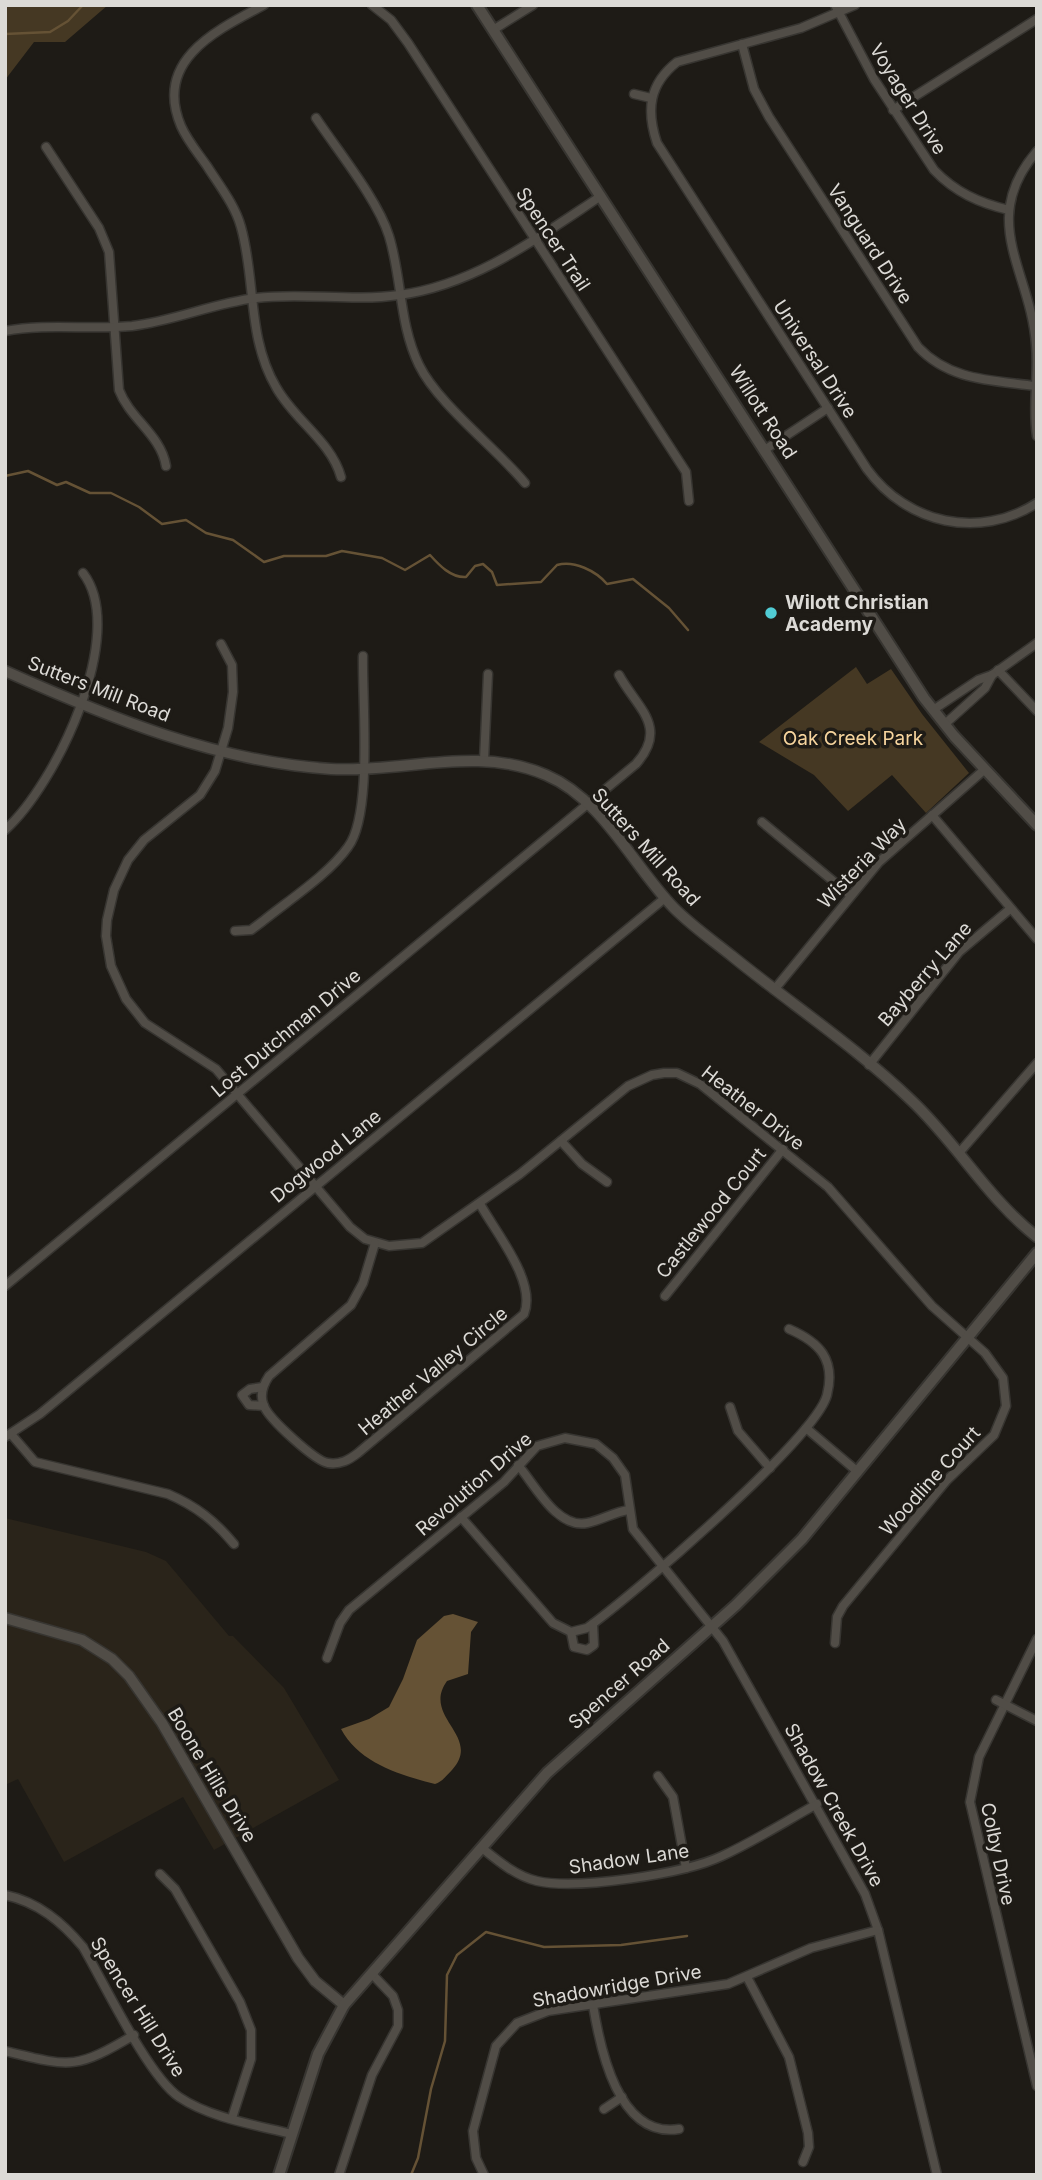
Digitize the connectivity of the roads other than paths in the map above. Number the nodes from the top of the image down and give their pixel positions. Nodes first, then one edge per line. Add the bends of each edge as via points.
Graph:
1 (264, 5) edge
2 (372, 5) edge
3 (477, 5) edge
4 (533, 5) edge
5 (855, 5) edge
6 (837, 9) edge
7 (1037, 19) edge
8 (493, 30) junction
9 (742, 44) junction
10 (635, 93) dead end
11 (651, 98) junction
12 (893, 110) junction
13 (316, 118) dead end
14 (46, 147) dead end
15 (1037, 152) edge
16 (601, 196) junction
17 (1009, 210) junction
18 (535, 239) junction
19 (400, 295) junction
20 (251, 299) junction
21 (115, 327) junction
22 (5, 331) edge
23 (1035, 386) edge
24 (828, 408) junction
25 (1037, 436) edge
26 (766, 449) junction
27 (166, 466) dead end
28 (341, 477) dead end
29 (525, 483) dead end
30 (689, 500) dead end
31 (1037, 503) edge
32 (83, 573) dead end
33 (1037, 643) edge
34 (220, 644) dead end
35 (363, 656) dead end
36 (5, 671) edge
37 (995, 673) junction
38 (488, 674) dead end
39 (619, 676) dead end
40 (82, 704) junction
41 (933, 710) junction
42 (1037, 711) edge
43 (945, 724) junction
44 (652, 734) junction
45 (663, 734) dead end
46 (221, 752) junction
47 (484, 760) junction
48 (362, 769) junction
49 (985, 769) junction
50 (587, 804) junction
51 (932, 815) junction
52 (762, 822) dead end
53 (1037, 825) edge
54 (5, 830) edge
55 (850, 895) junction
56 (665, 898) junction
57 (1010, 909) junction
58 (235, 931) dead end
59 (1037, 939) edge
60 (774, 990) junction
61 (1037, 1063) edge
62 (869, 1065) junction
63 (237, 1093) junction
64 (561, 1141) junction
65 (783, 1149) junction
66 (959, 1153) junction
67 (607, 1182) dead end
68 (314, 1186) junction
69 (480, 1204) junction
70 (1037, 1237) edge
71 (375, 1243) junction
72 (1037, 1253) edge
73 (5, 1286) edge
74 (665, 1296) dead end
75 (789, 1329) dead end
76 (969, 1339) junction
77 (263, 1387) junction
78 (264, 1406) junction
79 (730, 1407) dead end
80 (806, 1428) junction
81 (8, 1435) edge
82 (518, 1465) junction
83 (770, 1468) junction
84 (858, 1472) junction
85 (629, 1510) junction
86 (461, 1517) junction
87 (234, 1544) dead end
88 (662, 1564) junction
89 (5, 1618) edge
90 (593, 1624) junction
91 (712, 1626) junction
92 (571, 1632) junction
93 (1037, 1639) edge
94 (835, 1643) dead end
95 (327, 1658) dead end
96 (996, 1700) dead end
97 (1005, 1706) junction
98 (1037, 1721) edge
99 (658, 1776) dead end
100 (817, 1804) junction
101 (482, 1848) junction
102 (686, 1868) junction
103 (160, 1874) dead end
104 (5, 1895) edge
105 (878, 1930) junction
106 (372, 1974) junction
107 (747, 1977) junction
108 (344, 2005) junction
109 (593, 2005) junction
110 (134, 2035) junction
111 (5, 2051) edge
112 (1036, 2081) edge
113 (622, 2097) junction
114 (604, 2109) dead end
115 (232, 2118) junction
116 (678, 2129) dead end
117 (292, 2134) junction
118 (803, 2162) dead end
119 (279, 2175) edge
120 (339, 2175) edge
121 (484, 2175) edge
122 (937, 2175) edge

1 - 20 street via 195,47 178,75 176,97 182,128 237,215
2 - 18 street, Spencer Trail via 397,28
3 - 8 main road, Willott Road
4 - 8 street
5 - 6 street
6 - 9 street via 801,28
6 - 12 street, Voyager Drive
7 - 12 street
8 - 16 main road, Willott Road
9 - 11 street via 677,62
9 - 23 street, Vanguard Drive via 754,89 769,117 918,347 958,376
10 - 11 street
11 - 24 street, Universal Drive via 657,143
12 - 17 street, Voyager Drive via 944,181 974,200
13 - 19 street via 383,221
14 - 21 street via 105,240
15 - 17 street via 1016,185
16 - 18 street
16 - 26 main road, Willott Road
17 - 23 street via 1010,246 1034,329
18 - 19 street via 473,274
18 - 30 street, Spencer Trail via 685,472
19 - 20 street
19 - 29 street via 414,352 427,379
20 - 21 street
20 - 28 street via 259,344 275,385 333,456
21 - 22 street
21 - 27 street via 123,399 159,445
23 - 25 street
24 - 26 street
24 - 31 street, Universal Drive via 874,479 914,511 944,522 975,523 1007,517
26 - 41 main road, Willott Road
32 - 40 street via 95,592 98,618 94,659
33 - 37 street
34 - 46 street via 233,676
35 - 48 street
36 - 40 street, Sutters Mill Road
37 - 41 street
37 - 42 street
37 - 43 street
38 - 47 street
39 - 44 street via 644,711
40 - 46 street, Sutters Mill Road
40 - 54 street via 43,779
41 - 43 main road, Willott Road
43 - 49 main road, Willott Road
44 - 45 street
44 - 50 street, Lost Dutchman Drive via 636,764
46 - 48 street, Sutters Mill Road via 299,766
46 - 63 street via 201,795 144,840 128,860 114,890 106,936 117,984 134,1011 156,1032 206,1060
47 - 48 street, Sutters Mill Road
47 - 50 street, Sutters Mill Road via 544,774
48 - 58 street via 362,815 347,849 251,930
49 - 51 street, Wisteria Way
49 - 53 main road, Willott Road
50 - 56 street, Sutters Mill Road
50 - 63 street, Lost Dutchman Drive
51 - 55 street, Wisteria Way
51 - 57 street
52 - 55 street
55 - 60 street, Wisteria Way
56 - 60 street, Sutters Mill Road
56 - 68 street, Dogwood Lane
57 - 59 street
57 - 62 street, Bayberry Lane via 959,952
60 - 62 street, Sutters Mill Road
61 - 66 street
62 - 66 street, Sutters Mill Road via 910,1099
63 - 68 street
63 - 73 street, Lost Dutchman Drive
64 - 65 street, Heather Drive via 628,1086 652,1074 677,1073 700,1084
64 - 67 street
64 - 69 street, Heather Drive
65 - 74 street, Castlewood Court
65 - 76 street, Heather Drive via 836,1195 932,1306
66 - 70 street, Sutters Mill Road
68 - 71 street via 350,1227
68 - 81 street, Dogwood Lane via 40,1414
69 - 71 street, Heather Drive via 422,1243 401,1248
69 - 78 street, Heather Valley Circle via 527,1286 528,1304 517,1322 358,1453 339,1463 316,1458
71 - 77 street, Heather Valley Circle via 351,1305 269,1376
72 - 76 main road, Spencer Road
75 - 80 street via 814,1341 827,1368 827,1395
76 - 84 main road, Spencer Road
76 - 94 street, Woodline Court via 1003,1378 1007,1397 999,1427 947,1480 843,1606 837,1617
77 - 78 street
77 - 78 street, Heather Valley Circle via 242,1395 248,1405
79 - 83 street via 738,1431
80 - 83 street
80 - 84 street
81 - 87 street via 35,1462 168,1494 188,1503 219,1525
82 - 85 street via 569,1521 585,1524
82 - 85 street, Revolution Drive via 531,1451 556,1439 596,1444 625,1475
82 - 86 street, Revolution Drive
83 - 88 street
84 - 91 main road, Spencer Road via 779,1563
85 - 88 street, Revolution Drive via 633,1529
86 - 92 street via 553,1623
86 - 95 street, Revolution Drive via 349,1610
88 - 90 street
88 - 91 street, Revolution Drive
89 - 108 street, Boone Hills Drive via 82,1640 129,1676 162,1723 298,1958 315,1981
90 - 92 street
90 - 92 street via 594,1644 587,1650 574,1647
91 - 100 street, Shadow Creek Drive
91 - 101 main road, Spencer Road via 564,1757
93 - 97 street, Colby Drive
96 - 97 street
97 - 98 street
97 - 112 street, Colby Drive via 979,1757 970,1802
99 - 102 street via 673,1797
100 - 102 street, Shadow Lane via 723,1856
100 - 105 street, Shadow Creek Drive via 855,1872
101 - 102 street, Shadow Lane via 515,1872 554,1884
101 - 106 main road, Spencer Road
103 - 115 street via 175,1889 248,2020 251,2059
104 - 110 street, Spencer Hill Drive via 36,1905 69,1931
105 - 107 street, Shadowridge Drive via 811,1948
105 - 122 street, Shadow Creek Drive
106 - 108 main road, Spencer Road
106 - 120 street via 393,1996 398,2026 372,2075
107 - 109 street, Shadowridge Drive
107 - 118 street via 789,2057 808,2133
108 - 117 main road, Spencer Road via 318,2054
109 - 113 street via 605,2064
109 - 121 street, Shadowridge Drive via 529,2016 496,2046 473,2131 476,2158
110 - 111 street via 82,2062 66,2064
110 - 115 street, Spencer Hill Drive via 155,2071 177,2095
113 - 114 street
113 - 116 street via 652,2126
115 - 117 street, Spencer Hill Drive
117 - 119 main road, Spencer Road

